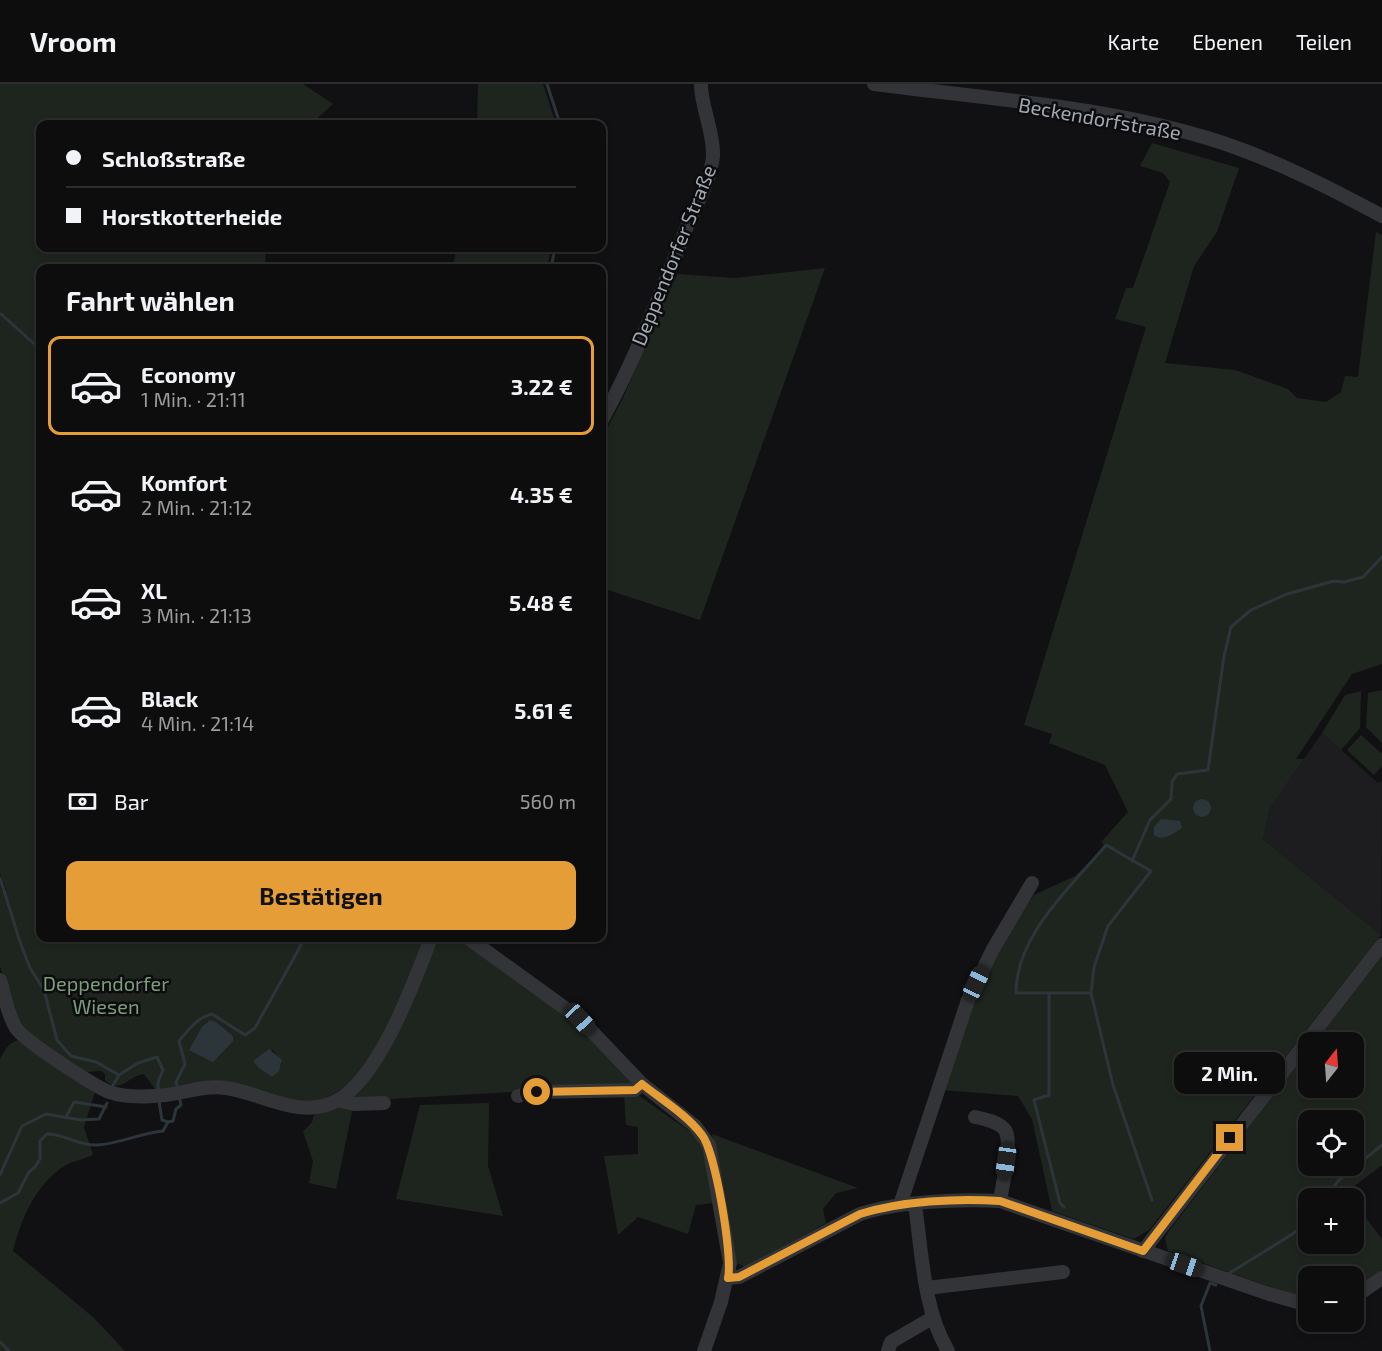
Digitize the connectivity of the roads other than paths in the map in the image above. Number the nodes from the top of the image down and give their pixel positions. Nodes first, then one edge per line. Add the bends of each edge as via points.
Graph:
1 (701, 84) edge
2 (874, 84) edge
3 (1382, 216) edge
4 (606, 413) edge
5 (1032, 883) dead end
6 (429, 942) edge
7 (474, 942) edge
8 (1382, 945) edge
9 (0, 980) edge
10 (642, 1084) junction
11 (518, 1096) dead end
12 (338, 1100) junction
13 (384, 1103) dead end
14 (975, 1117) dead end
15 (1000, 1201) junction
16 (900, 1205) junction
17 (915, 1205) junction
18 (1143, 1251) junction
19 (1063, 1272) dead end
20 (728, 1278) junction
21 (1382, 1278) edge
22 (927, 1288) junction
23 (1364, 1290) edge
24 (1298, 1302) edge
25 (934, 1320) junction
26 (704, 1351) edge
27 (888, 1351) edge
28 (948, 1351) edge

1 - 4 street, Deppendorfer Straße via 713,146 708,174 672,267
2 - 3 street, Beckendorfstraße via 1147,122 1279,163
5 - 16 street via 968,1000
6 - 12 street via 386,1042 354,1086
7 - 10 street via 580,1019
8 - 18 street
9 - 12 street via 17,1030 107,1091 154,1096 218,1086 298,1108 317,1108
10 - 11 street via 635,1090 537,1092
10 - 20 street via 695,1126 709,1145 729,1253
12 - 13 street
14 - 15 street via 996,1123 1005,1130 1009,1141
15 - 17 street
15 - 18 street
16 - 17 street
16 - 20 street via 860,1214 739,1277
17 - 22 street
18 - 24 street
19 - 22 street
20 - 26 street
21 - 23 street
22 - 25 street
25 - 27 street via 891,1342
25 - 28 street

